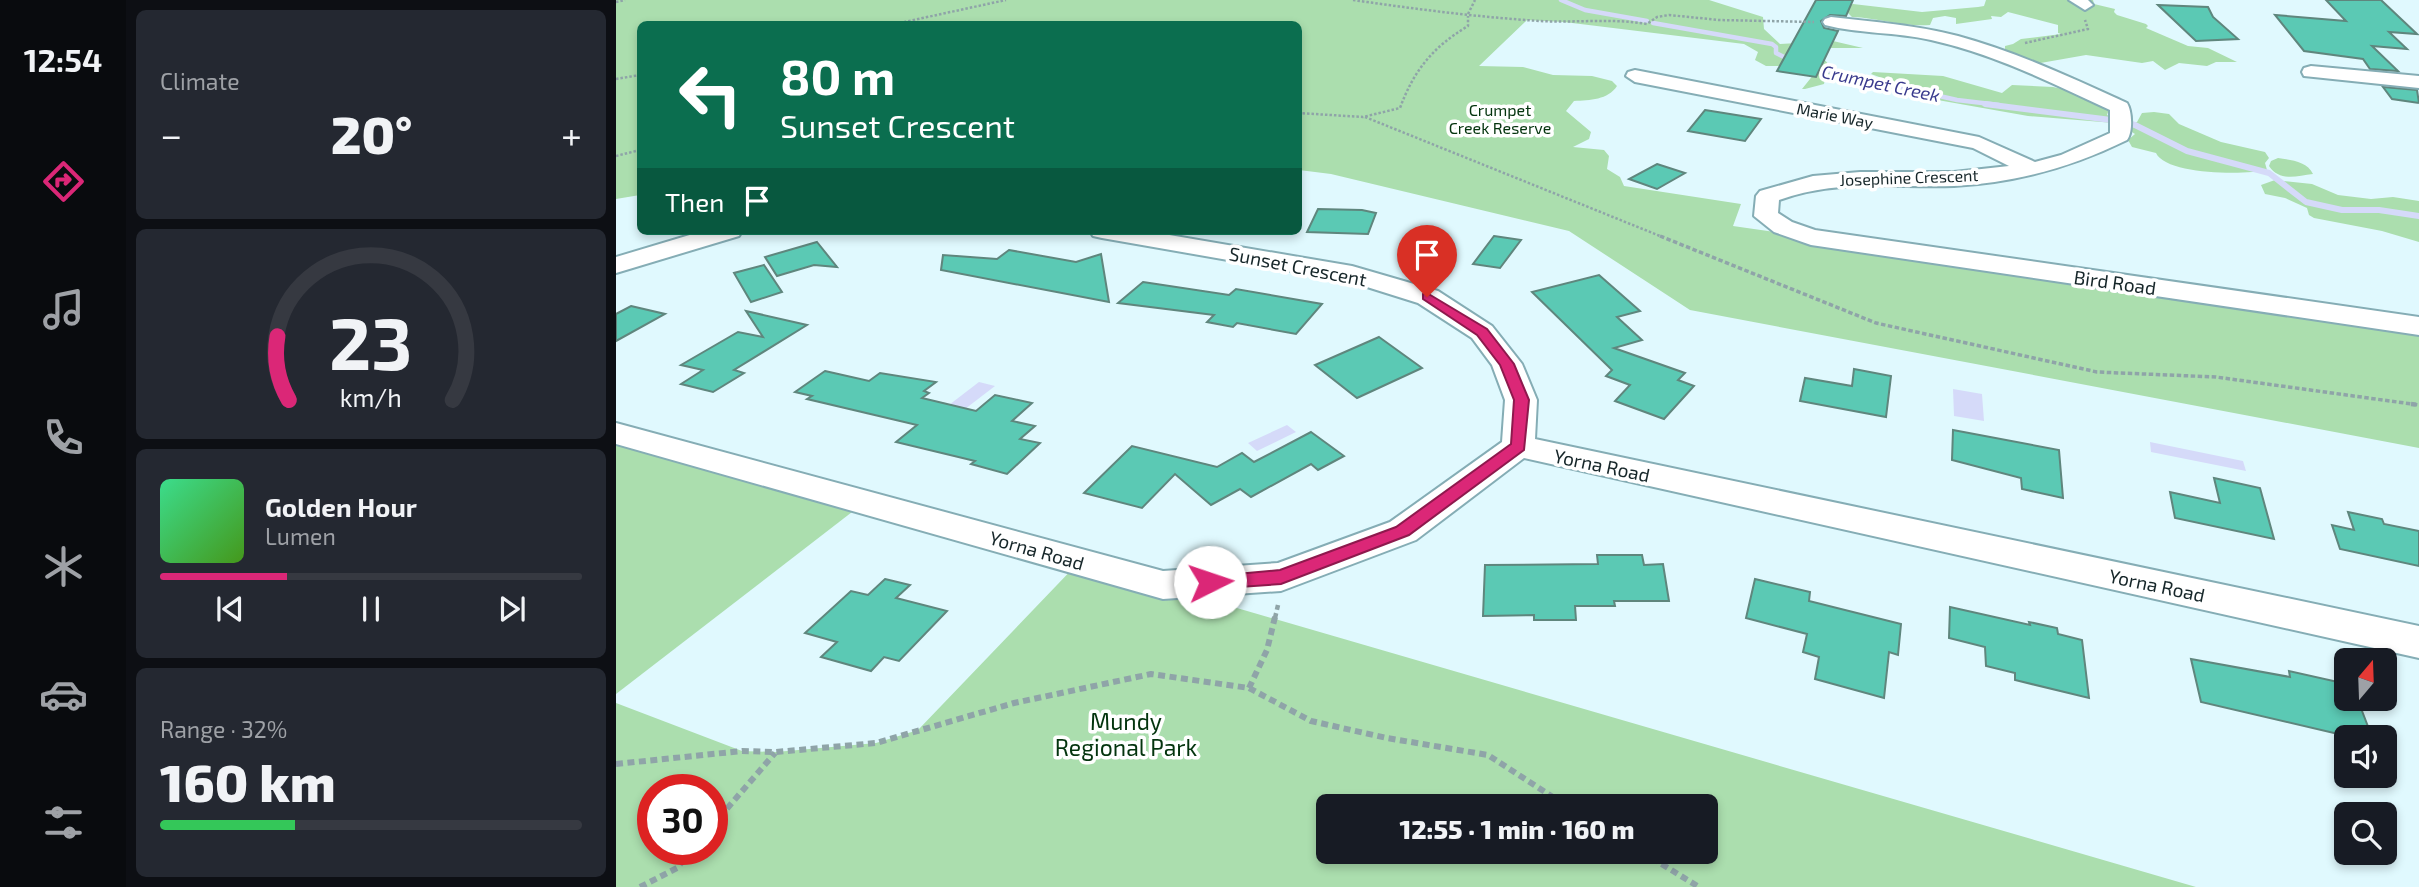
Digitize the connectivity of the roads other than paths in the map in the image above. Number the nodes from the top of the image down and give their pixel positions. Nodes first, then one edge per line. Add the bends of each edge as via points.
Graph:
1 (1831, 22) road end
2 (2311, 72) dead end
3 (1635, 76) dead end
4 (2419, 82) edge
5 (2030, 168) junction
6 (717, 235) edge
7 (1125, 235) edge
8 (1811, 237) joint
9 (616, 265) edge
10 (2419, 326) edge
11 (616, 433) edge
12 (1518, 446) junction
13 (2419, 642) edge

1 - 5 street, Josephine Crescent via 1927,34 2066,82 2120,107 2120,136 2060,162
2 - 4 street
3 - 5 street, Marie Way via 1979,143
5 - 8 street, Josephine Crescent via 1956,179 1794,184 1768,196 1766,216
6 - 9 street
7 - 12 street, Sunset Crescent via 1352,274 1427,297 1482,332 1507,364 1521,400
8 - 10 street, Bird Road
11 - 12 street, Yorna Road via 1163,585 1281,577 1403,531
12 - 13 street, Yorna Road

